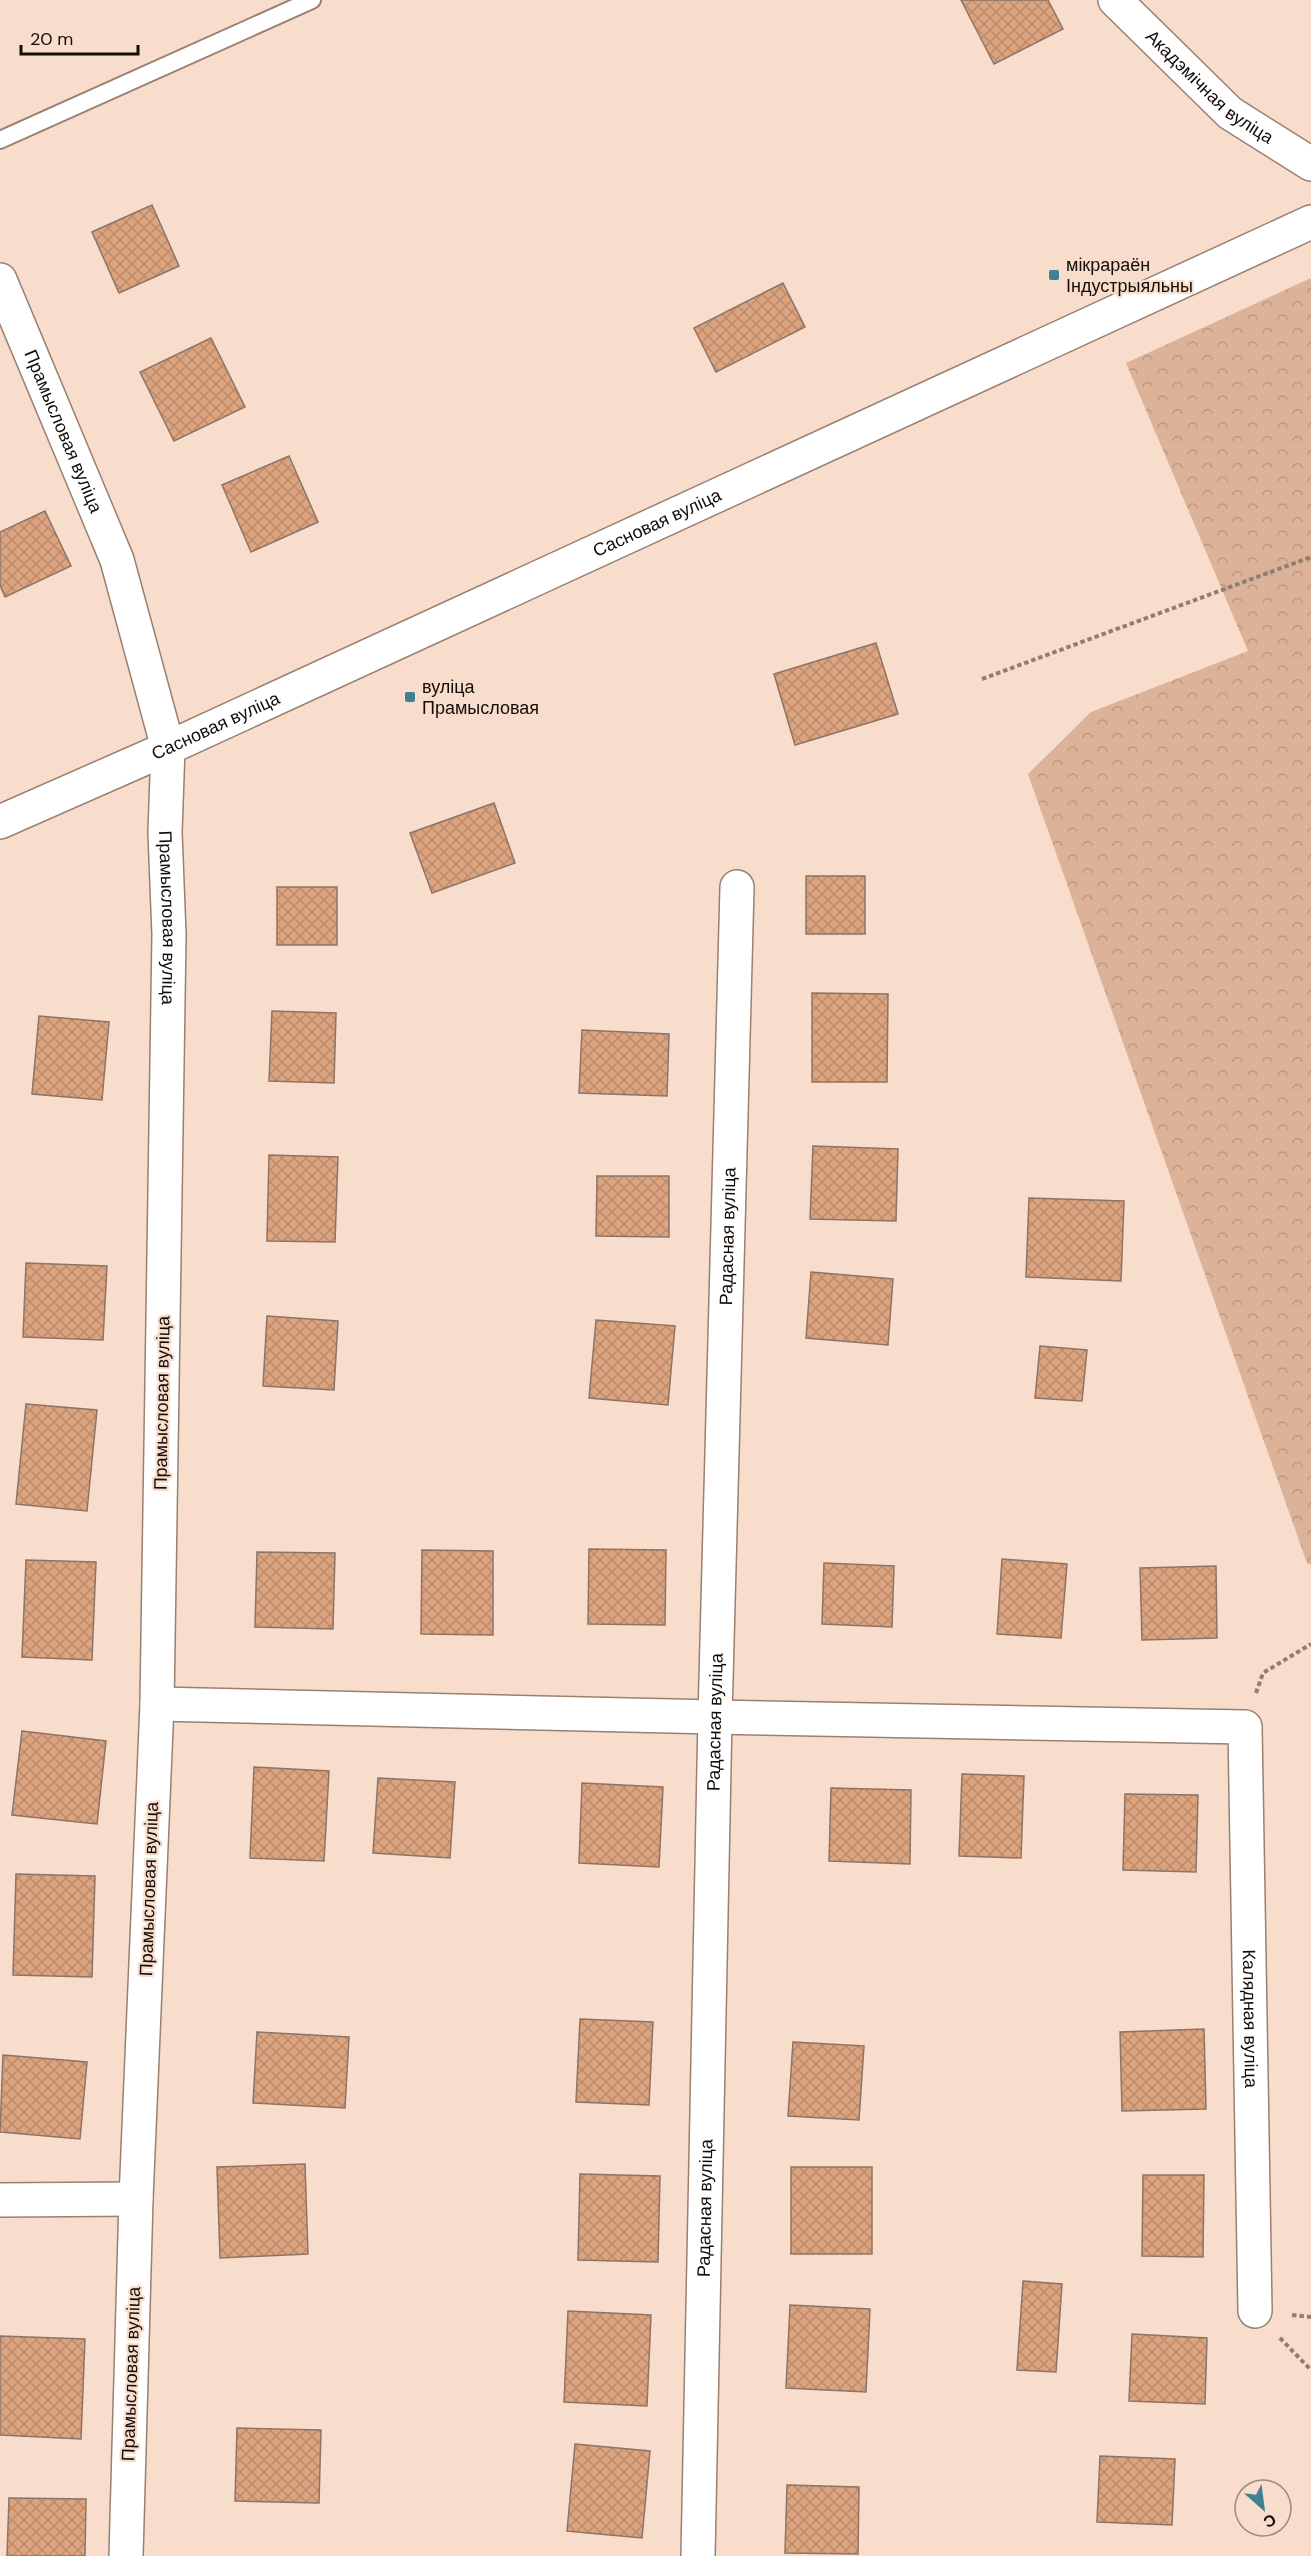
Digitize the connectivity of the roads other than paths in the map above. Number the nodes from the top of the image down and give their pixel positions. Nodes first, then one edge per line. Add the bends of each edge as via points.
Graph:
1 (312, 0) edge
2 (1115, 0) edge
3 (0, 140) edge
4 (1311, 164) edge
5 (1311, 222) edge
6 (0, 280) edge
7 (168, 748) junction
8 (0, 822) edge
9 (737, 887) dead end
10 (157, 1704) junction
11 (715, 1717) junction
12 (136, 2199) junction
13 (0, 2200) edge
14 (1255, 2311) road end
15 (126, 2556) edge
16 (698, 2556) edge

1 - 3 lane
2 - 4 street, Акадэмічная вуліца via 1230,114
5 - 7 street, Сасновая вуліца
6 - 7 street, Прамысловая вуліца via 117,560
7 - 8 street, Сасновая вуліца
7 - 10 street, Прамысловая вуліца via 165,832 170,935
9 - 11 street, Радасная вуліца
10 - 11 street
10 - 12 street, Прамысловая вуліца
11 - 14 street, Калядная вуліца via 1245,1726
11 - 16 street, Радасная вуліца
12 - 13 street
12 - 15 street, Прамысловая вуліца

